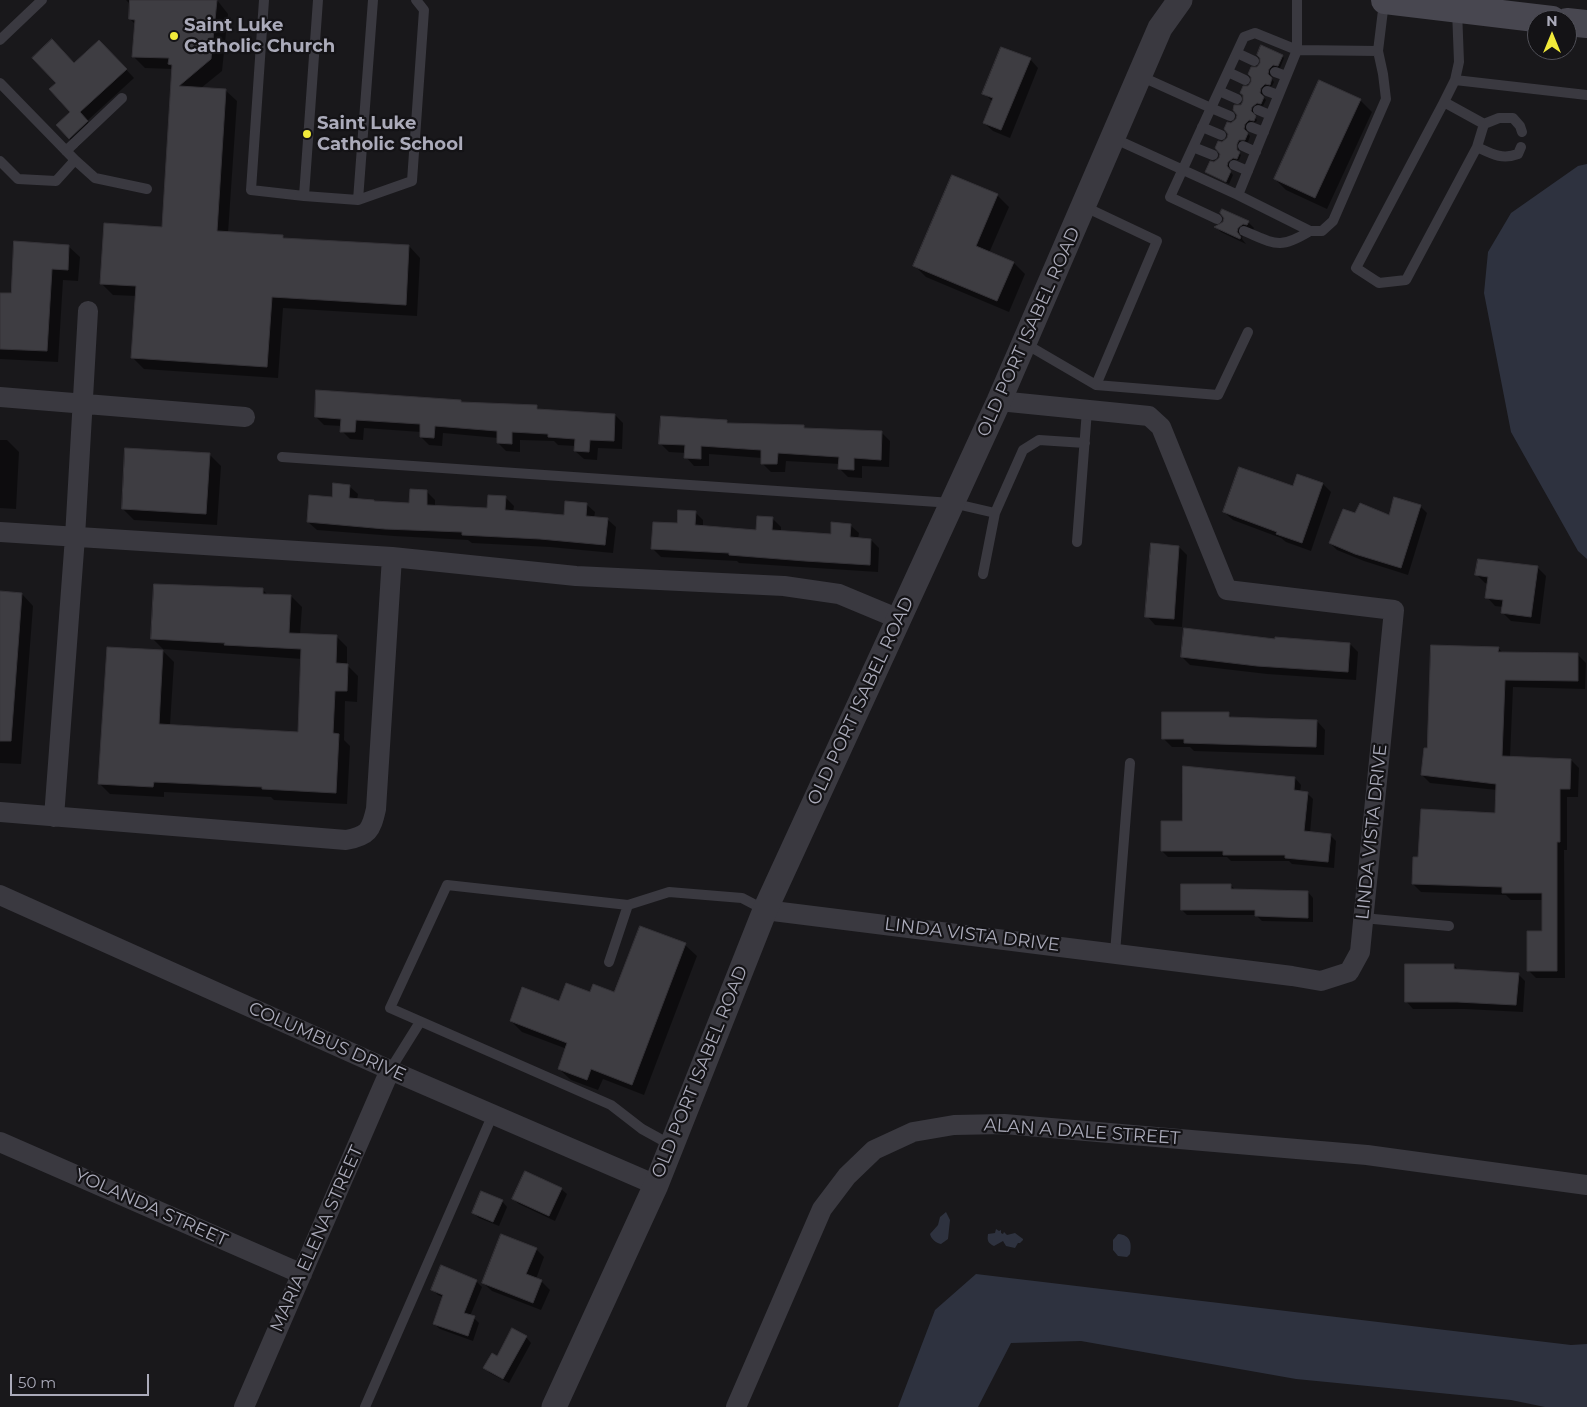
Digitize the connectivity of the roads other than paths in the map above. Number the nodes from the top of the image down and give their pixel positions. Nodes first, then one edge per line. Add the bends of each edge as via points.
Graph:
1 (42, 0) edge
2 (264, 0) edge
3 (318, 0) edge
4 (373, 0) edge
5 (416, 0) edge
6 (1180, 0) edge
7 (1297, 0) edge
8 (1385, 0) edge
9 (1457, 9) junction
10 (1527, 17) edge
11 (0, 40) edge
12 (1297, 50) junction
13 (1378, 51) junction
14 (1237, 53) junction
15 (1254, 61) dead end
16 (1228, 72) junction
17 (1275, 72) dead end
18 (1139, 75) junction
19 (1286, 76) junction
20 (1245, 80) dead end
21 (1455, 80) junction
22 (0, 83) edge
23 (1219, 91) junction
24 (1267, 91) dead end
25 (1587, 95) edge
26 (1278, 96) junction
27 (122, 98) dead end
28 (1237, 99) dead end
29 (1444, 102) junction
30 (1211, 108) junction
31 (1258, 110) dead end
32 (1270, 115) junction
33 (1230, 116) dead end
34 (1484, 124) junction
35 (1202, 127) junction
36 (1251, 127) dead end
37 (1264, 132) junction
38 (1522, 132) dead end
39 (1221, 135) dead end
40 (1112, 138) junction
41 (1243, 146) dead end
42 (1193, 147) junction
43 (1477, 147) junction
44 (1521, 147) dead end
45 (66, 151) junction
46 (1256, 152) junction
47 (1212, 155) dead end
48 (75, 160) junction
49 (0, 161) edge
50 (1234, 165) dead end
51 (1183, 170) junction
52 (1248, 171) junction
53 (147, 189) dead end
54 (1238, 195) junction
55 (304, 196) junction
56 (358, 200) junction
57 (1083, 206) junction
58 (1217, 219) dead end
59 (1244, 231) dead end
60 (1310, 231) junction
61 (88, 311) dead end
62 (1248, 332) dead end
63 (1024, 344) junction
64 (1096, 385) junction
65 (0, 397) edge
66 (1000, 401) junction
67 (83, 404) junction
68 (1087, 410) junction
69 (245, 417) dead end
70 (1085, 443) junction
71 (282, 457) dead end
72 (952, 503) junction
73 (995, 513) junction
74 (0, 532) edge
75 (75, 538) junction
76 (1078, 542) dead end
77 (392, 557) junction
78 (983, 574) dead end
79 (899, 619) junction
80 (1130, 763) dead end
81 (0, 812) edge
82 (54, 816) junction
83 (0, 894) edge
84 (628, 905) junction
85 (765, 910) junction
86 (1364, 918) junction
87 (1449, 926) dead end
88 (1115, 953) junction
89 (609, 962) dead end
90 (420, 1022) junction
91 (390, 1070) junction
92 (493, 1114) junction
93 (0, 1142) edge
94 (670, 1145) junction
95 (1587, 1184) edge
96 (656, 1185) junction
97 (302, 1274) junction
98 (244, 1407) edge
99 (365, 1407) edge
100 (554, 1407) edge
101 (736, 1407) edge

1 - 11 lane
2 - 55 lane via 251,190
3 - 55 lane
4 - 56 lane
5 - 56 lane via 424,10 412,181
6 - 18 street, OLD PORT ISABEL ROAD via 1160,28
7 - 12 lane
8 - 9 main road
8 - 13 lane
9 - 10 main road
9 - 21 lane via 1459,62
12 - 13 lane
12 - 14 lane via 1255,33 1244,37
12 - 19 lane
13 - 60 lane via 1386,99 1333,221 1322,231
14 - 15 lane
14 - 16 lane
16 - 20 lane
16 - 23 lane
17 - 19 lane
18 - 30 lane
18 - 40 street, OLD PORT ISABEL ROAD
19 - 26 lane
21 - 25 lane
21 - 29 lane
22 - 45 lane
23 - 28 lane
23 - 30 lane
24 - 26 lane
26 - 32 lane
27 - 45 lane
29 - 34 lane
29 - 43 lane via 1356,268 1379,283 1406,280
30 - 33 lane
30 - 35 lane
31 - 32 lane
32 - 37 lane
34 - 38 lane via 1499,118 1512,118
34 - 43 lane
35 - 39 lane
35 - 42 lane
36 - 37 lane
37 - 46 lane
40 - 51 lane
40 - 57 street, OLD PORT ISABEL ROAD
41 - 46 lane
42 - 47 lane
42 - 51 lane
43 - 44 lane via 1494,156 1509,157 1518,154
45 - 48 lane
46 - 52 lane
48 - 49 lane via 56,181 18,179
48 - 53 lane via 95,178
50 - 52 lane
51 - 54 lane
51 - 58 lane via 1170,196
52 - 54 lane
54 - 60 lane
55 - 56 lane
57 - 63 street, OLD PORT ISABEL ROAD
57 - 64 lane via 1157,241
59 - 60 lane via 1275,244
61 - 67 street
62 - 64 lane via 1218,395
63 - 64 lane
63 - 66 street, OLD PORT ISABEL ROAD
65 - 67 street
66 - 68 street, LINDA VISTA DRIVE
66 - 72 street, OLD PORT ISABEL ROAD
67 - 69 street
67 - 75 street
68 - 70 lane
68 - 86 street, LINDA VISTA DRIVE via 1149,416 1161,427 1227,590 1394,610
70 - 73 lane via 1039,440 1023,450
70 - 76 lane
71 - 72 lane
72 - 73 lane
72 - 79 street, OLD PORT ISABEL ROAD
73 - 78 lane
74 - 75 street
75 - 77 street
75 - 82 street
77 - 79 street via 576,576 784,586 839,594
77 - 82 street via 376,809 367,833 360,838 346,840
79 - 85 street, OLD PORT ISABEL ROAD
80 - 88 lane
81 - 82 street
83 - 91 street, COLUMBUS DRIVE
84 - 85 lane via 669,892 742,898
84 - 89 lane
84 - 90 lane via 447,885 390,1008
85 - 88 street, LINDA VISTA DRIVE
85 - 94 street, OLD PORT ISABEL ROAD
86 - 87 lane
86 - 88 street, LINDA VISTA DRIVE via 1360,952 1349,972 1321,981
90 - 91 lane
90 - 94 lane via 611,1105
91 - 92 street, COLUMBUS DRIVE
91 - 97 street, MARIA ELENA STREET
92 - 96 street, COLUMBUS DRIVE
92 - 99 lane
93 - 97 street, YOLANDA STREET
94 - 96 street, OLD PORT ISABEL ROAD
95 - 101 street, ALAN A DALE STREET via 1367,1155 1004,1124 954,1125 913,1132 874,1150 847,1176 822,1209
96 - 100 street, OLD PORT ISABEL ROAD
97 - 98 street, MARIA ELENA STREET

